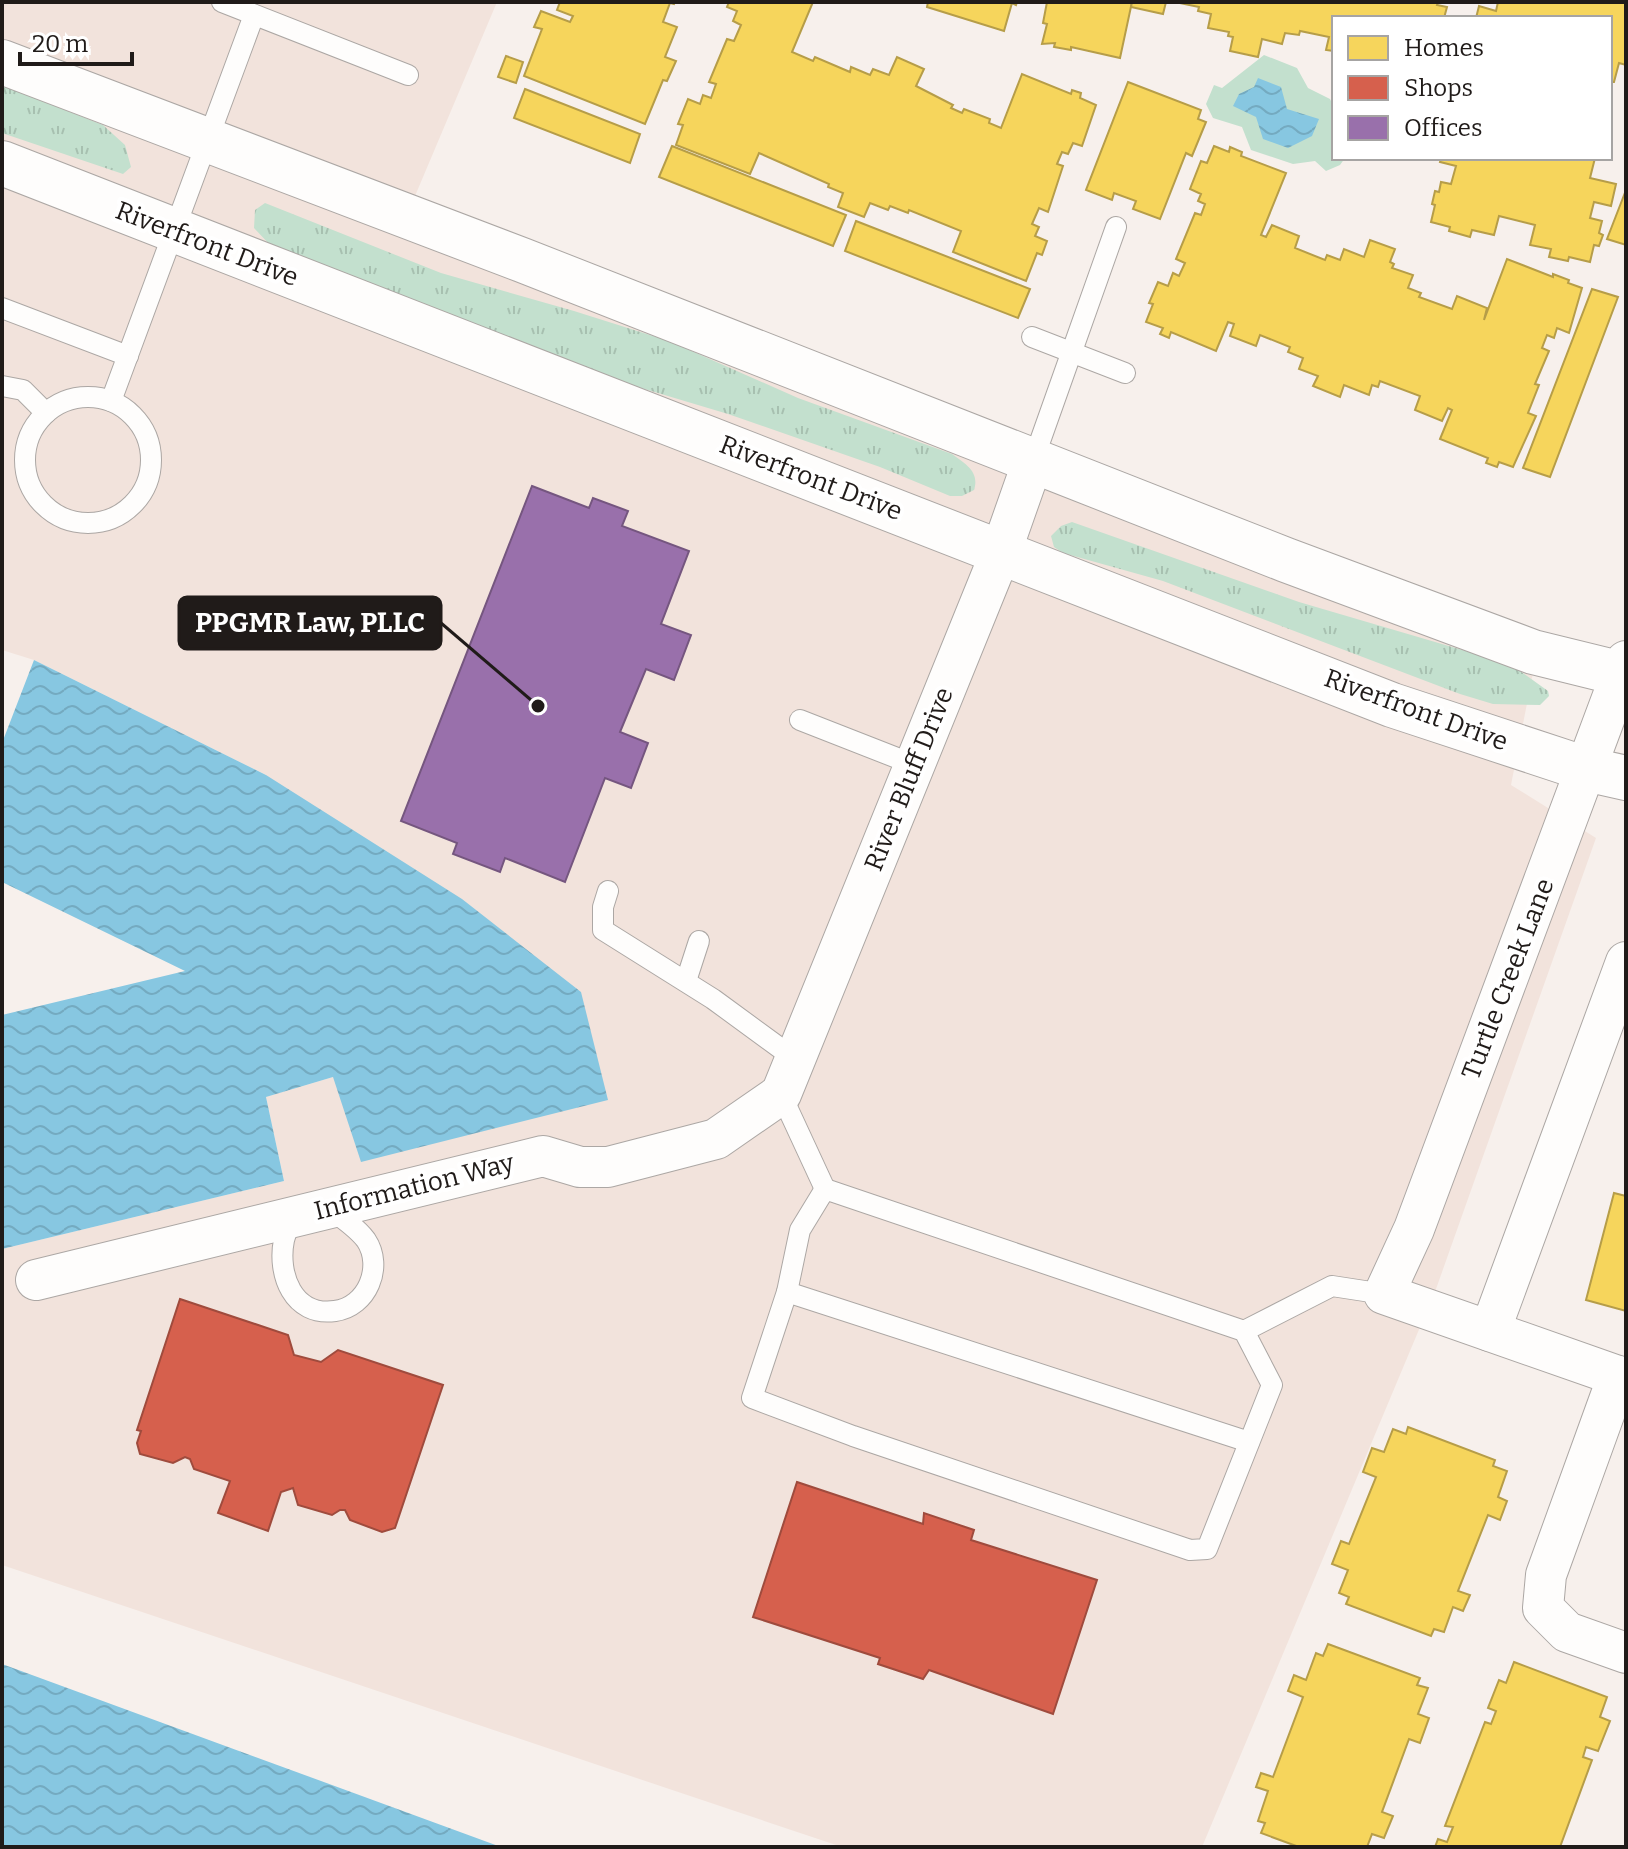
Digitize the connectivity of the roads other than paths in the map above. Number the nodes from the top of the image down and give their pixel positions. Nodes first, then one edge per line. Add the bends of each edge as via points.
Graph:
1 (223, 2) edge
2 (254, 15) junction
3 (2, 62) edge
4 (408, 75) dead end
5 (208, 139) junction
6 (2, 163) edge
7 (1116, 227) dead end
8 (175, 232) junction
9 (2, 308) edge
10 (1032, 337) dead end
11 (1071, 353) junction
12 (128, 356) junction
13 (1125, 373) dead end
14 (2, 386) edge
15 (111, 401) junction
16 (46, 413) junction
17 (1033, 461) junction
18 (1001, 552) junction
19 (1624, 670) edge
20 (800, 720) dead end
21 (915, 765) junction
22 (1606, 773) edge
23 (608, 891) dead end
24 (699, 941) dead end
25 (1626, 962) edge
26 (686, 981) junction
27 (788, 1077) junction
28 (825, 1189) junction
29 (311, 1213) junction
30 (36, 1280) dead end
31 (787, 1292) junction
32 (1384, 1294) junction
33 (1244, 1331) junction
34 (1490, 1331) junction
35 (1622, 1377) edge
36 (1249, 1442) junction
37 (1626, 1653) edge

1 - 2 lane
2 - 4 lane
2 - 5 lane
3 - 5 street
5 - 8 lane
5 - 17 street
6 - 8 street, Riverfront Drive
7 - 11 lane
8 - 12 lane
8 - 18 street, Riverfront Drive
9 - 12 lane
10 - 11 lane
11 - 13 lane
11 - 17 lane
12 - 15 lane
14 - 16 lane via 23,390
15 - 16 lane via 70,399
15 - 16 lane via 143,428 151,468 133,505 96,523 55,515 29,483 24,463 27,442
17 - 18 street, River Bluff Drive
17 - 19 street via 1533,652
18 - 21 street, River Bluff Drive
18 - 22 street, Riverfront Drive via 1392,705
19 - 22 street, Turtle Creek Lane
20 - 21 lane
21 - 27 street, River Bluff Drive
22 - 32 street, Turtle Creek Lane
23 - 26 lane via 603,930
24 - 26 lane
25 - 34 street
26 - 27 lane
27 - 28 lane
27 - 29 street, Information Way via 716,1139 608,1167 580,1167 543,1156
28 - 31 lane via 800,1230
28 - 33 lane
29 - 29 lane via 284,1241 283,1270 295,1298 322,1312 337,1311 351,1306 371,1283 372,1252 345,1219
29 - 30 street, Information Way
31 - 36 lane
31 - 36 lane via 752,1398 1190,1550 1207,1549
32 - 33 lane via 1332,1286
32 - 34 street
33 - 36 lane via 1272,1385
34 - 35 street
35 - 37 street via 1546,1575 1543,1608 1567,1632

